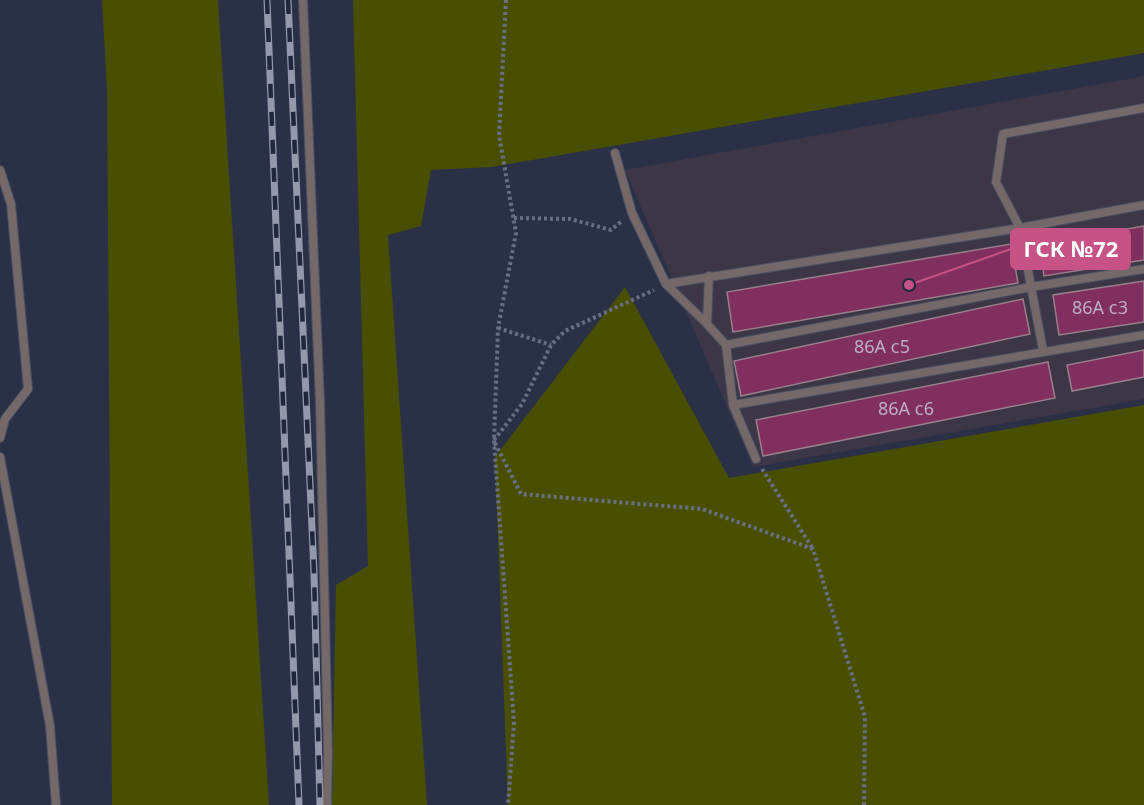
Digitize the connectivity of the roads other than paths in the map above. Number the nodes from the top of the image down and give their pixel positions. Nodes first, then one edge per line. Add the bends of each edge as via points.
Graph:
1 (303, 0) edge
2 (1144, 108) edge
3 (615, 153) dead end
4 (0, 170) edge
5 (1144, 205) edge
6 (1020, 228) junction
7 (1144, 269) edge
8 (709, 276) junction
9 (666, 284) junction
10 (1031, 287) junction
11 (707, 324) junction
12 (1144, 334) edge
13 (726, 345) junction
14 (1043, 350) junction
15 (733, 405) junction
16 (0, 438) edge
17 (0, 457) edge
18 (756, 459) road end
19 (56, 805) edge
20 (327, 805) edge

1 - 20 lane via 320,402
2 - 6 lane via 1003,134 996,182
3 - 9 lane via 632,213
4 - 16 lane via 10,204 28,389 5,419
5 - 6 lane
6 - 8 lane
6 - 10 lane
7 - 10 lane
8 - 9 lane
8 - 11 lane
9 - 11 lane
10 - 13 lane
10 - 14 lane
11 - 13 lane
12 - 14 lane
13 - 15 lane
14 - 15 lane
15 - 18 lane
17 - 19 lane via 50,726

